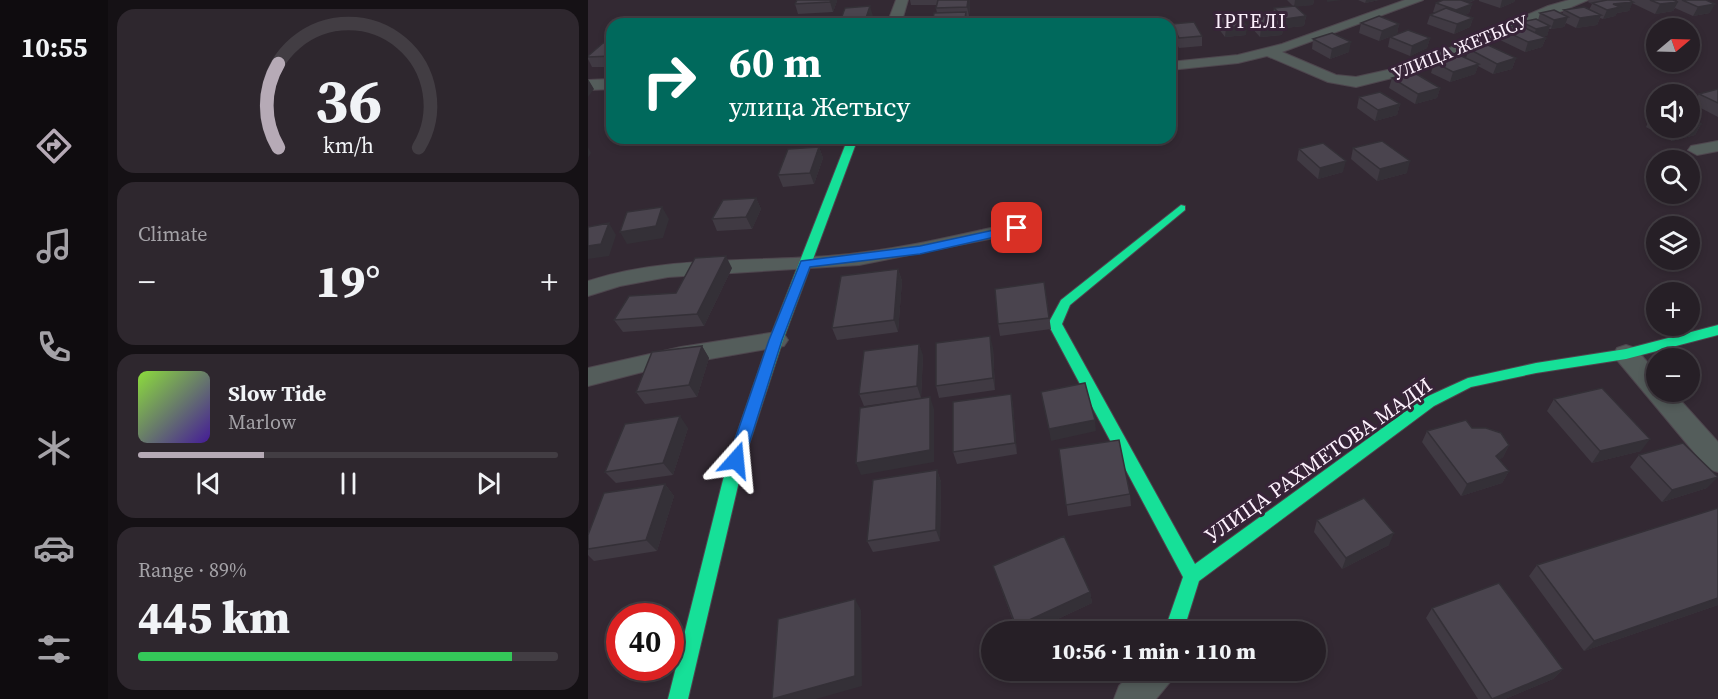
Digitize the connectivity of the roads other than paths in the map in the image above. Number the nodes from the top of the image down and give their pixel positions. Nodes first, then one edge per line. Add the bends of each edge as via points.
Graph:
1 (902, 0) edge
2 (1418, 0) edge
3 (1582, 0) edge
4 (896, 18) edge
5 (1269, 52) junction
6 (1176, 65) edge
7 (606, 84) edge
8 (588, 85) edge
9 (851, 144) edge
10 (1718, 146) edge
11 (1697, 150) dead end
12 (1181, 208) dead end
13 (1017, 228) dead end
14 (805, 264) junction
15 (588, 290) edge
16 (1718, 330) edge
17 (776, 340) junction
18 (1626, 354) junction
19 (588, 377) edge
20 (1646, 377) edge
21 (1667, 402) edge
22 (1718, 461) edge
23 (1192, 576) junction
24 (1177, 621) edge
25 (1148, 681) edge
26 (678, 699) edge
27 (1132, 699) edge

1 - 4 street
2 - 5 street
3 - 5 street, УЛИЦА ЖЕТЫСУ via 1415,68 1356,82 1334,79
5 - 6 street
7 - 8 street
9 - 14 street
10 - 11 street
12 - 23 street via 1065,303 1055,324
13 - 14 street via 920,250
14 - 15 street via 660,270
14 - 17 street
16 - 18 street, УЛИЦА РАХМЕТОВА МАДИ
17 - 19 street via 692,352
17 - 26 street via 736,460
18 - 20 street
18 - 23 street, УЛИЦА РАХМЕТОВА МАДИ via 1536,368 1468,384 1429,402
21 - 22 street
23 - 24 street
25 - 27 street

